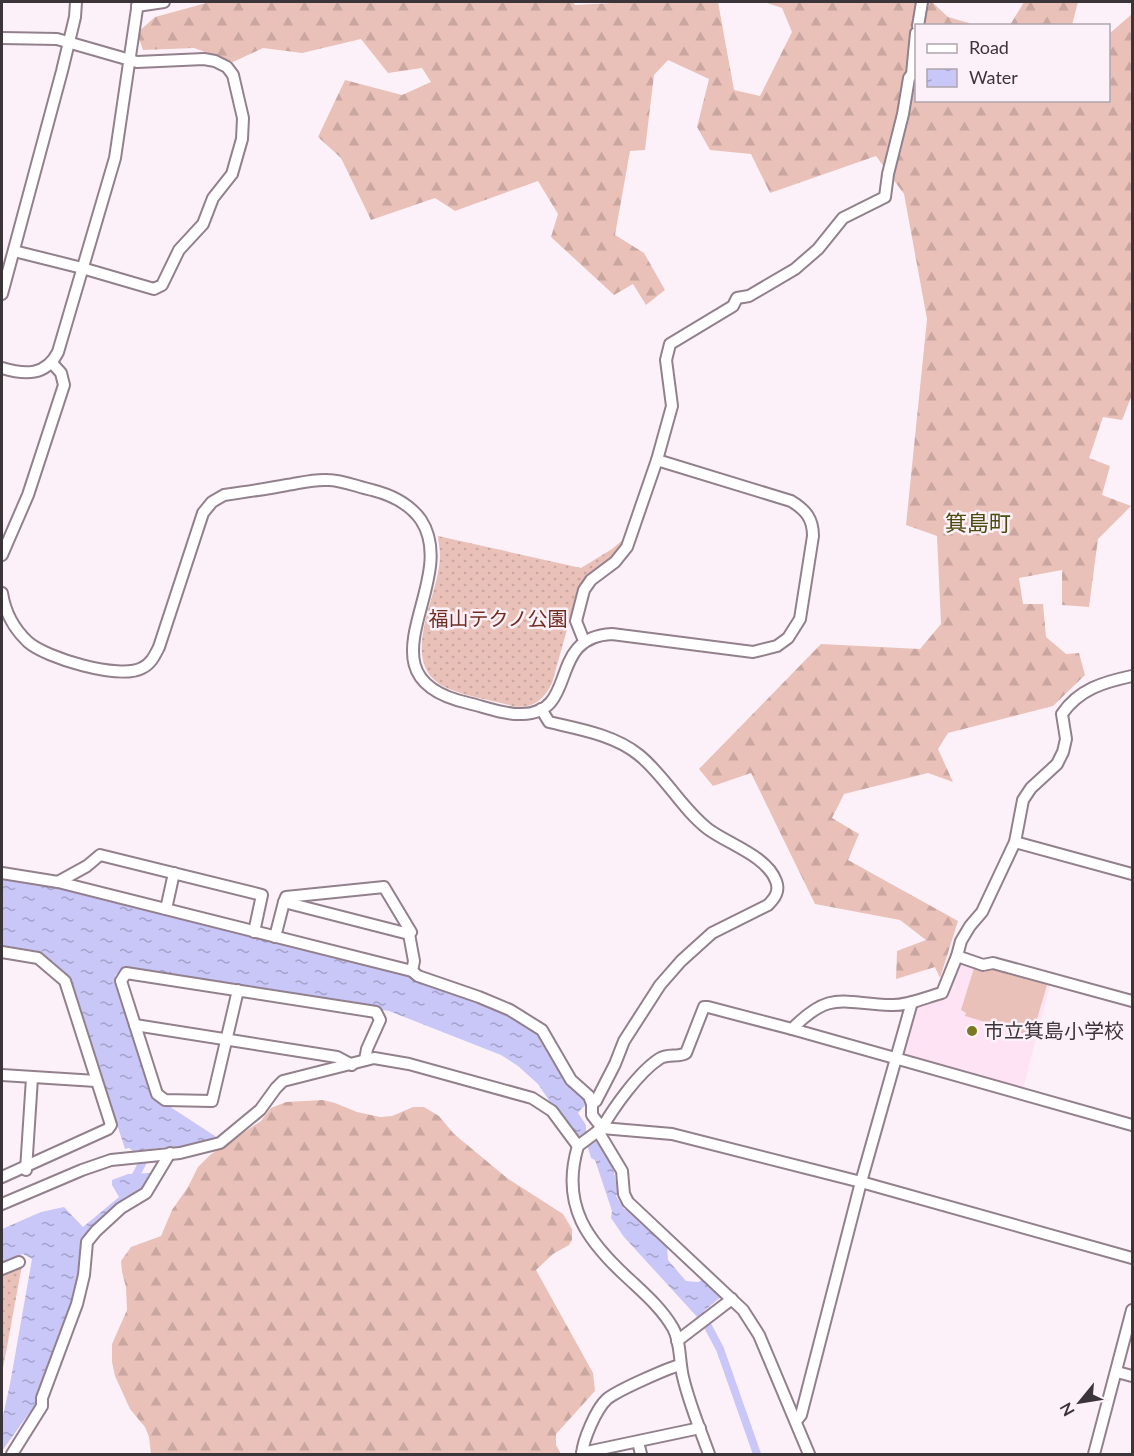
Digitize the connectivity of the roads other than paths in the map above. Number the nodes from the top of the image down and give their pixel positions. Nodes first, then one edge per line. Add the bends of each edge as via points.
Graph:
1 (76, 2) edge
2 (164, 2) edge
3 (922, 2) edge
4 (137, 4) edge
5 (918, 24) edge
6 (2, 38) edge
7 (915, 43) edge
8 (69, 44) junction
9 (128, 59) junction
10 (14, 251) junction
11 (82, 268) junction
12 (2, 294) edge
13 (52, 363) junction
14 (2, 368) edge
15 (657, 460) junction
16 (2, 555) edge
17 (2, 593) edge
18 (584, 641) junction
19 (1132, 676) edge
20 (541, 709) junction
21 (1015, 842) junction
22 (2, 873) edge
23 (174, 873) junction
24 (1132, 874) edge
25 (58, 882) junction
26 (284, 902) junction
27 (166, 909) junction
28 (254, 932) junction
29 (409, 934) junction
30 (275, 937) junction
31 (2, 952) edge
32 (957, 956) junction
33 (412, 971) junction
34 (238, 990) junction
35 (1132, 1001) edge
36 (912, 1002) junction
37 (135, 1025) junction
38 (792, 1029) junction
39 (227, 1041) junction
40 (365, 1060) junction
41 (896, 1060) junction
42 (352, 1065) junction
43 (2, 1075) edge
44 (32, 1078) junction
45 (96, 1081) junction
46 (592, 1104) junction
47 (1132, 1125) edge
48 (600, 1129) junction
49 (578, 1146) junction
50 (166, 1154) junction
51 (26, 1166) junction
52 (2, 1177) edge
53 (861, 1182) junction
54 (2, 1183) edge
55 (2, 1204) edge
56 (1132, 1258) edge
57 (19, 1262) dead end
58 (2, 1269) edge
59 (732, 1299) junction
60 (1132, 1310) edge
61 (677, 1341) junction
62 (680, 1365) junction
63 (1116, 1372) junction
64 (1132, 1376) edge
65 (796, 1421) junction
66 (700, 1428) junction
67 (638, 1442) junction
68 (582, 1454) edge
69 (12, 1455) edge
70 (641, 1455) edge
71 (709, 1455) edge
72 (809, 1455) edge
73 (1094, 1455) edge

1 - 8 street
2 - 4 street
3 - 5 street
4 - 9 street
6 - 8 street via 57,39
7 - 15 street via 885,197 843,218 818,249 795,269 749,296 737,298 733,306 670,344 666,360 672,406
8 - 9 street
8 - 10 street
9 - 11 street via 115,158
9 - 11 street via 204,59 227,67 233,75 243,118 238,156 232,174 213,198 203,224 179,250 162,285 154,289
10 - 11 street
10 - 12 street
11 - 13 street
13 - 14 street via 40,371 18,373
13 - 16 street via 61,373 64,386 28,495
15 - 18 street via 627,546 584,590 576,621
15 - 18 street via 791,501 804,509 813,523 813,536 800,619 788,638 777,646 753,652 612,634
17 - 20 street via 5,611 15,627 45,653 62,661 121,672 142,669 159,647 203,513 212,502 224,495 329,480 386,494 406,504 427,530 432,562 412,647 415,665 433,690 449,699 511,713 524,715
18 - 20 street via 574,650 555,698
19 - 21 street via 1082,693 1062,714 1066,738 1063,752 1057,764 1023,800
20 - 46 street via 549,722 616,741 639,755 701,823 770,870 778,888 768,905 712,933 660,985 624,1041
21 - 24 street
21 - 32 street via 982,912 961,941
22 - 25 street
23 - 25 street via 100,855
23 - 27 street
23 - 28 street via 262,895
25 - 27 street
26 - 29 street
26 - 29 street via 286,897 384,887
26 - 30 street
27 - 28 street
28 - 30 street
29 - 33 street
30 - 33 street
31 - 45 street via 38,958 65,981
32 - 35 street
32 - 36 street via 942,993
33 - 46 street via 510,1010 538,1026 571,1080 589,1096
34 - 37 street via 126,973 121,981
34 - 39 street
34 - 40 street via 376,1012 380,1020
36 - 38 street via 829,1002
36 - 41 street
37 - 39 street
37 - 39 street via 157,1094 165,1100 212,1101
38 - 41 street
38 - 48 street via 704,1007 686,1053 658,1059 611,1111
39 - 42 street via 337,1057
40 - 42 street
40 - 49 street via 399,1062 532,1098 552,1110
41 - 47 street
41 - 53 street
42 - 50 street via 284,1081 260,1110 220,1143
43 - 44 street
44 - 45 street
44 - 51 street
45 - 51 street via 111,1125 108,1130
46 - 48 street via 592,1115
48 - 49 street
48 - 53 street via 672,1134
48 - 59 street via 622,1171 628,1202
49 - 61 street via 572,1181 580,1222 607,1259 658,1306
50 - 55 street via 111,1160
50 - 69 street via 146,1193 121,1208 87,1242 79,1296 42,1406
51 - 52 street
51 - 54 street via 26,1170
53 - 56 street
53 - 65 street
57 - 58 street
59 - 61 street
59 - 65 street via 759,1335
60 - 63 street
61 - 62 street
62 - 66 street
62 - 68 street via 608,1399 592,1424
63 - 64 street
63 - 73 street
65 - 72 street
66 - 67 street
66 - 71 street
67 - 68 street
67 - 70 street

